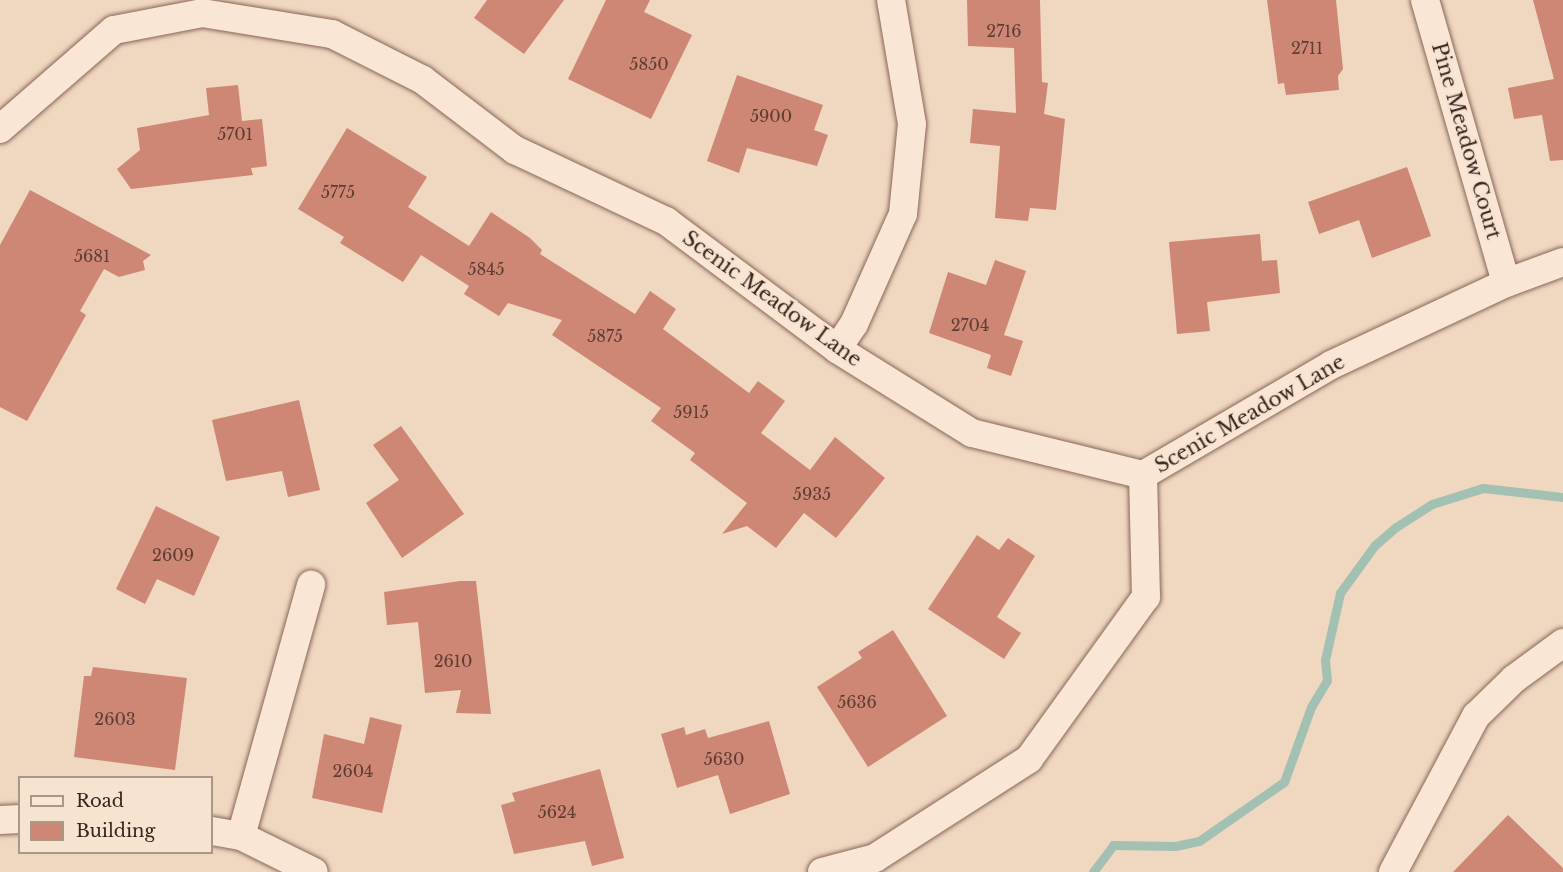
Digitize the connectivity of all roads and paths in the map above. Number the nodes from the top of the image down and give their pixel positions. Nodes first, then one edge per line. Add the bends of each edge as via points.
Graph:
1 (891, 0) edge
2 (1425, 0) edge
3 (201, 7) edge
4 (0, 129) edge
5 (1563, 262) edge
6 (1506, 283) junction
7 (837, 349) junction
8 (1143, 475) junction
9 (311, 585) dead end
10 (1563, 642) edge
11 (18, 819) edge
12 (0, 820) edge
13 (213, 831) edge
14 (241, 836) junction
15 (314, 872) edge
16 (822, 872) edge
17 (1393, 872) edge

1 - 7 street via 912,124 903,214 854,324
2 - 6 street, Pine Meadow Court
3 - 4 street, Scenic Meadow Lane via 114,30
3 - 7 street, Scenic Meadow Lane via 332,34 423,80 514,150 666,221
5 - 6 street, Scenic Meadow Lane
6 - 8 street, Scenic Meadow Lane via 1331,365
7 - 8 street, Scenic Meadow Lane via 972,433
8 - 16 street via 1146,597 1029,759 875,858
9 - 14 street
10 - 17 street via 1514,679 1476,716
11 - 12 street
13 - 14 street
14 - 15 street

